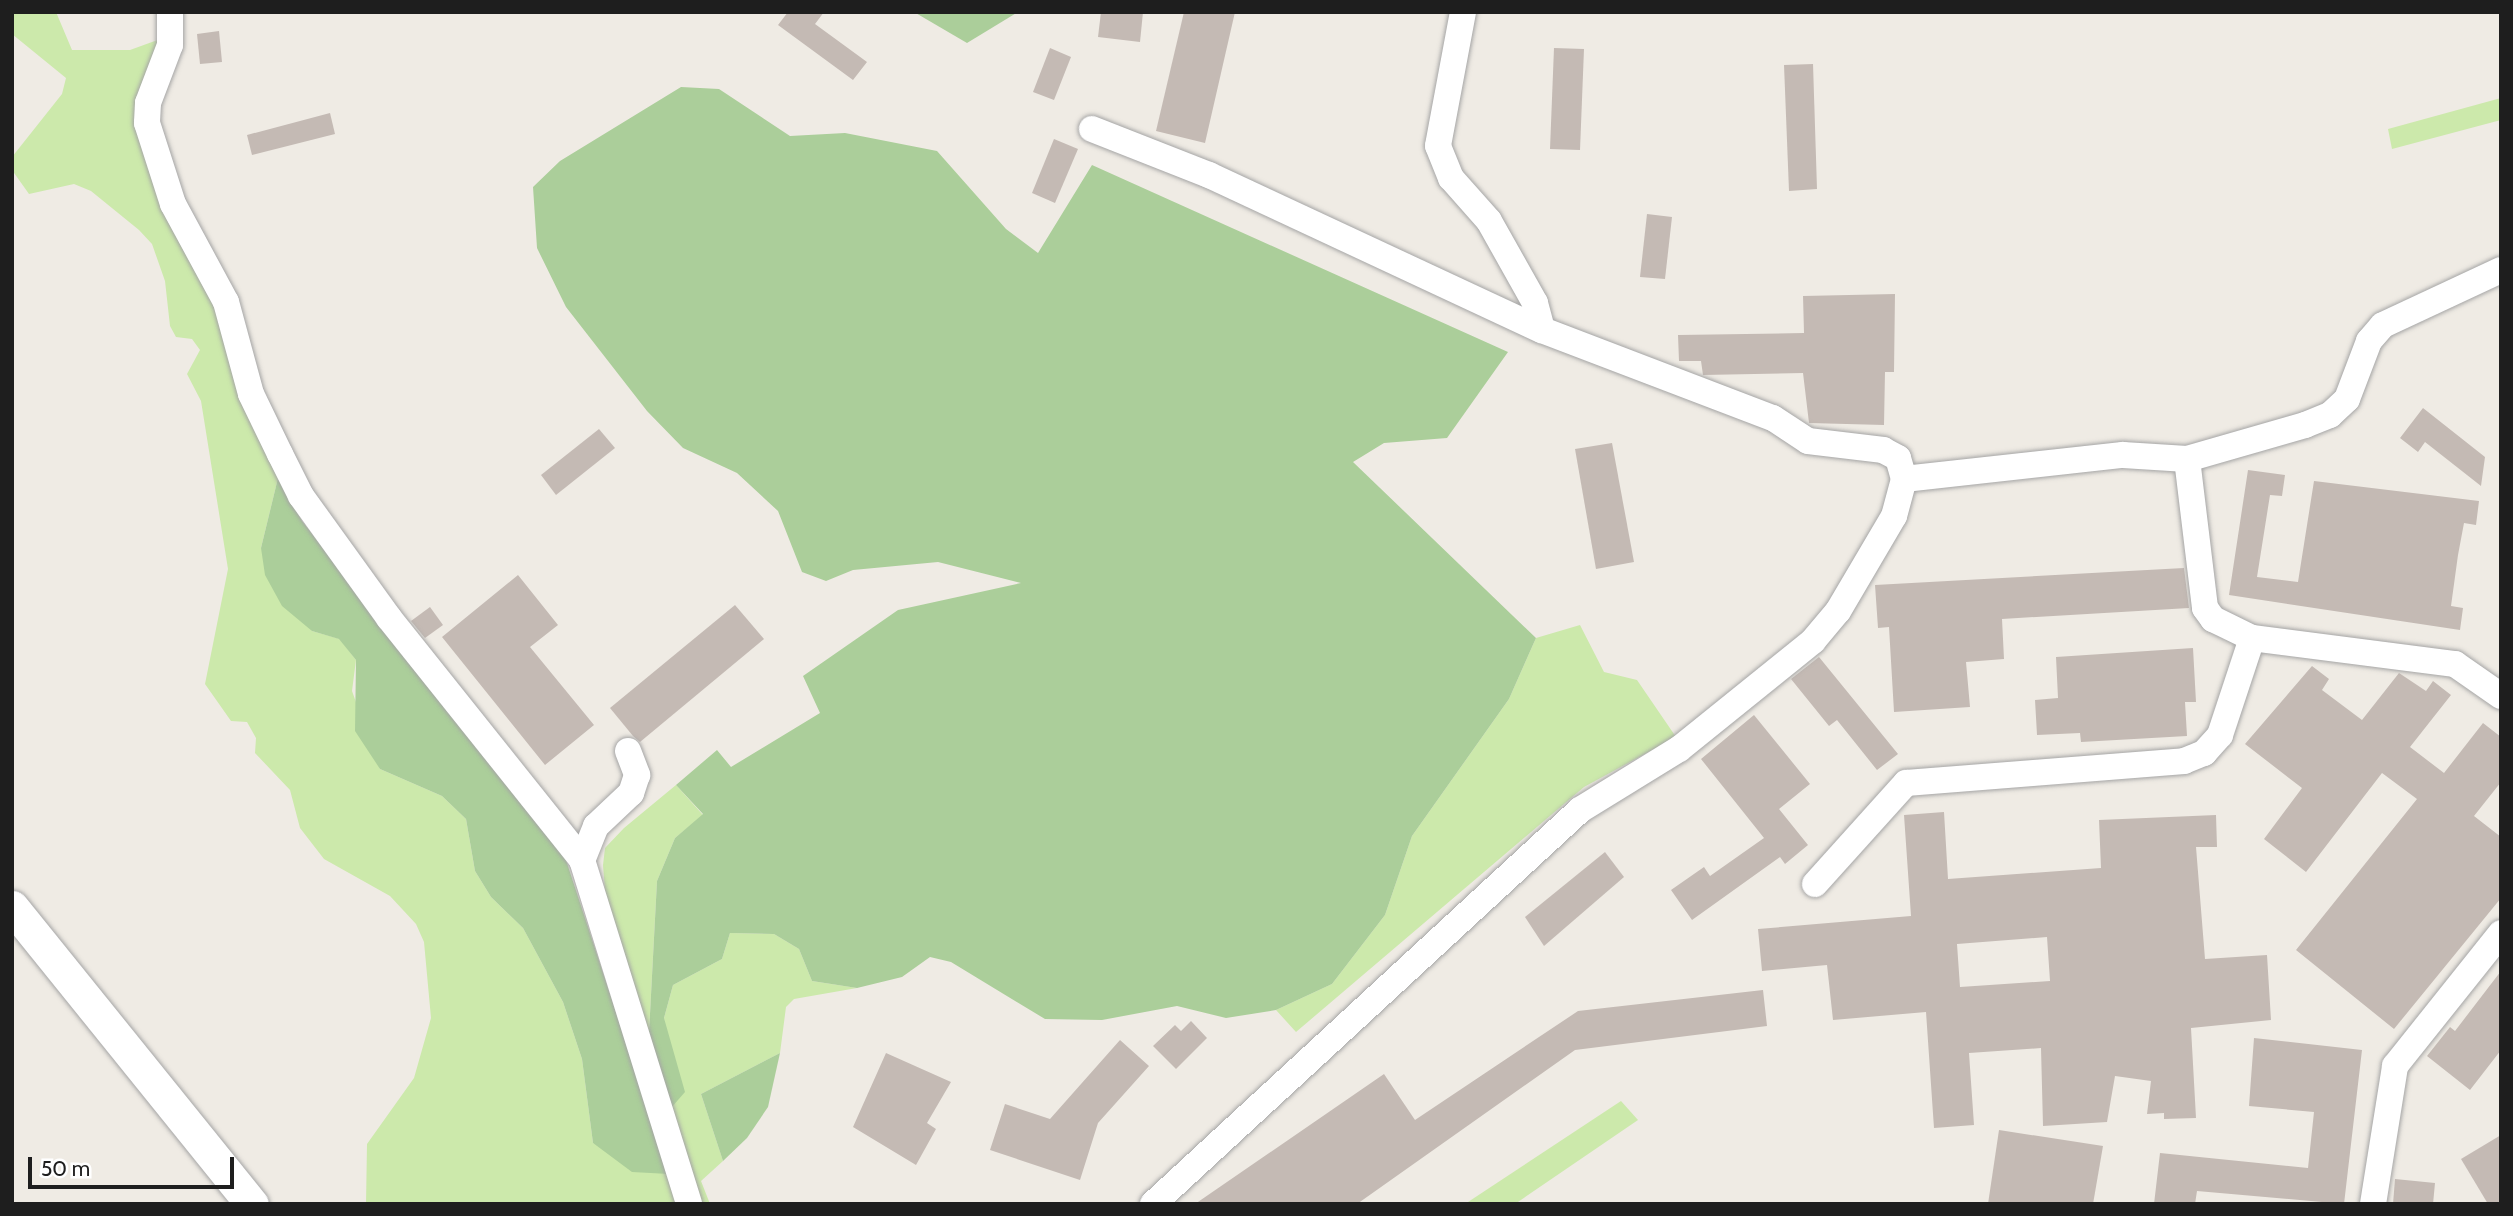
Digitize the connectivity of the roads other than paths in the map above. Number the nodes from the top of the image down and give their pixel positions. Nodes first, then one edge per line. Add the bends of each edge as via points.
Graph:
1 (170, 12) edge
2 (1463, 12) edge
3 (1091, 129) dead end
4 (2501, 270) edge
5 (1542, 330) junction
6 (2187, 459) junction
7 (1904, 479) junction
8 (2252, 638) junction
9 (2501, 696) edge
10 (628, 751) dead end
11 (582, 860) junction
12 (1815, 884) dead end
13 (12, 907) edge
14 (2501, 933) edge
15 (252, 1204) edge
16 (689, 1204) edge
17 (1153, 1204) edge
18 (2373, 1204) edge

1 - 11 street via 170,45 148,103 147,122 173,204 226,302 251,394 280,454 301,496 389,618
2 - 5 street via 1440,154 1451,178 1489,221 1535,303
3 - 5 street via 1209,175
4 - 6 street via 2382,325 2369,341 2347,399 2330,415
5 - 7 street via 1773,418 1808,441 1884,450 1898,458
6 - 7 street via 2123,455
6 - 8 street via 2205,608 2213,619
7 - 17 street via 1894,516 1838,611 1813,641 1679,749 1580,810
8 - 9 street via 2455,664
8 - 12 street via 2220,735 2204,753 2184,761 1906,783
10 - 11 street via 637,775 631,793 596,826
11 - 16 street
13 - 15 street
14 - 18 street via 2395,1066

